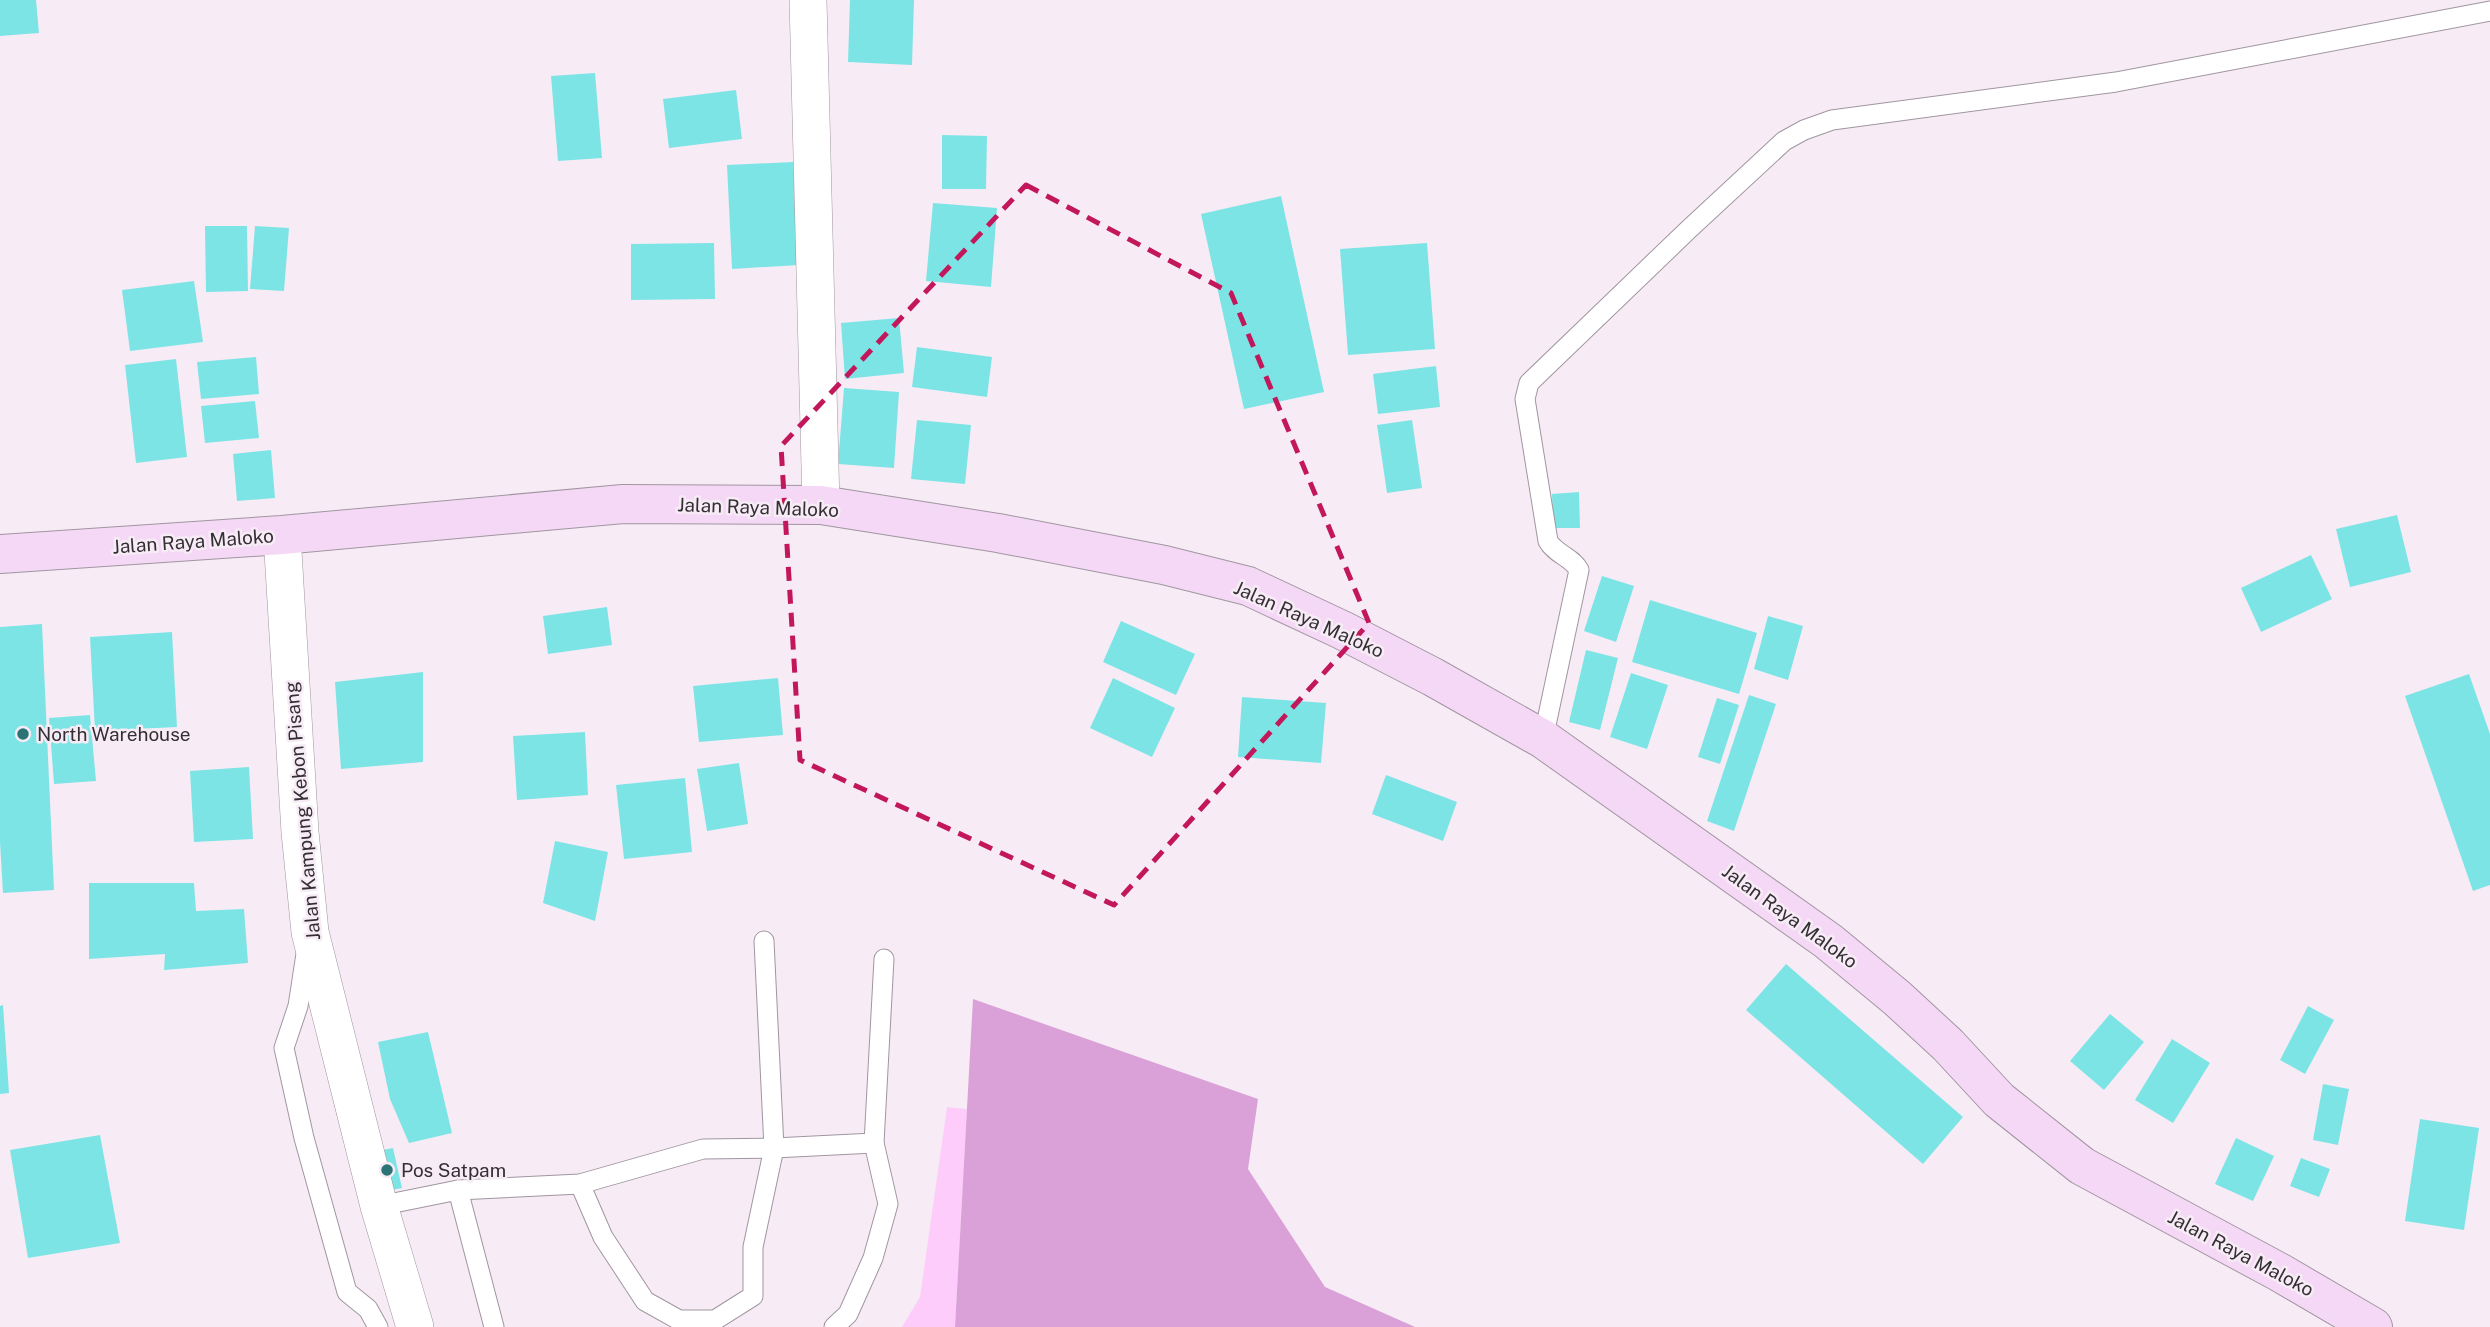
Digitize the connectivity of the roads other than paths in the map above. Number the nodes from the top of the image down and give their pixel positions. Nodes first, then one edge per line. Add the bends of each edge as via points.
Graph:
1 (807, 0) edge
2 (2490, 11) edge
3 (821, 505) junction
4 (282, 534) junction
5 (0, 554) edge
6 (1543, 739) junction
7 (310, 932) junction
8 (764, 941) dead end
9 (884, 958) dead end
10 (874, 1143) junction
11 (774, 1148) junction
12 (580, 1184) junction
13 (458, 1190) junction
14 (379, 1206) junction
15 (378, 1327) edge
16 (415, 1327) edge
17 (494, 1327) edge
18 (834, 1327) edge
19 (2373, 1327) edge

1 - 3 street
2 - 6 lane via 2116,82 1832,120 1784,142 1525,390 1548,541 1579,570
3 - 4 street, Jalan Raya Maloko via 623,504
3 - 6 street, Jalan Raya Maloko via 1100,552 1248,586 1433,677
4 - 5 street, Jalan Raya Maloko
4 - 7 street, Jalan Kampung Kebon Pisang
6 - 19 street, Jalan Raya Maloko via 1828,941 1948,1045 1999,1100 2082,1166
7 - 14 street, Jalan Kampung Kebon Pisang
7 - 15 lane via 298,1006 284,1048 347,1292 368,1309
8 - 11 lane
9 - 10 lane
10 - 11 lane
10 - 18 lane via 888,1205 873,1258 848,1314
11 - 12 lane via 703,1149
11 - 12 lane via 753,1247 753,1296 715,1320 679,1320 645,1301 603,1237
12 - 13 lane
13 - 14 lane
13 - 17 lane
14 - 16 street, Jalan Kampung Kebon Pisang

